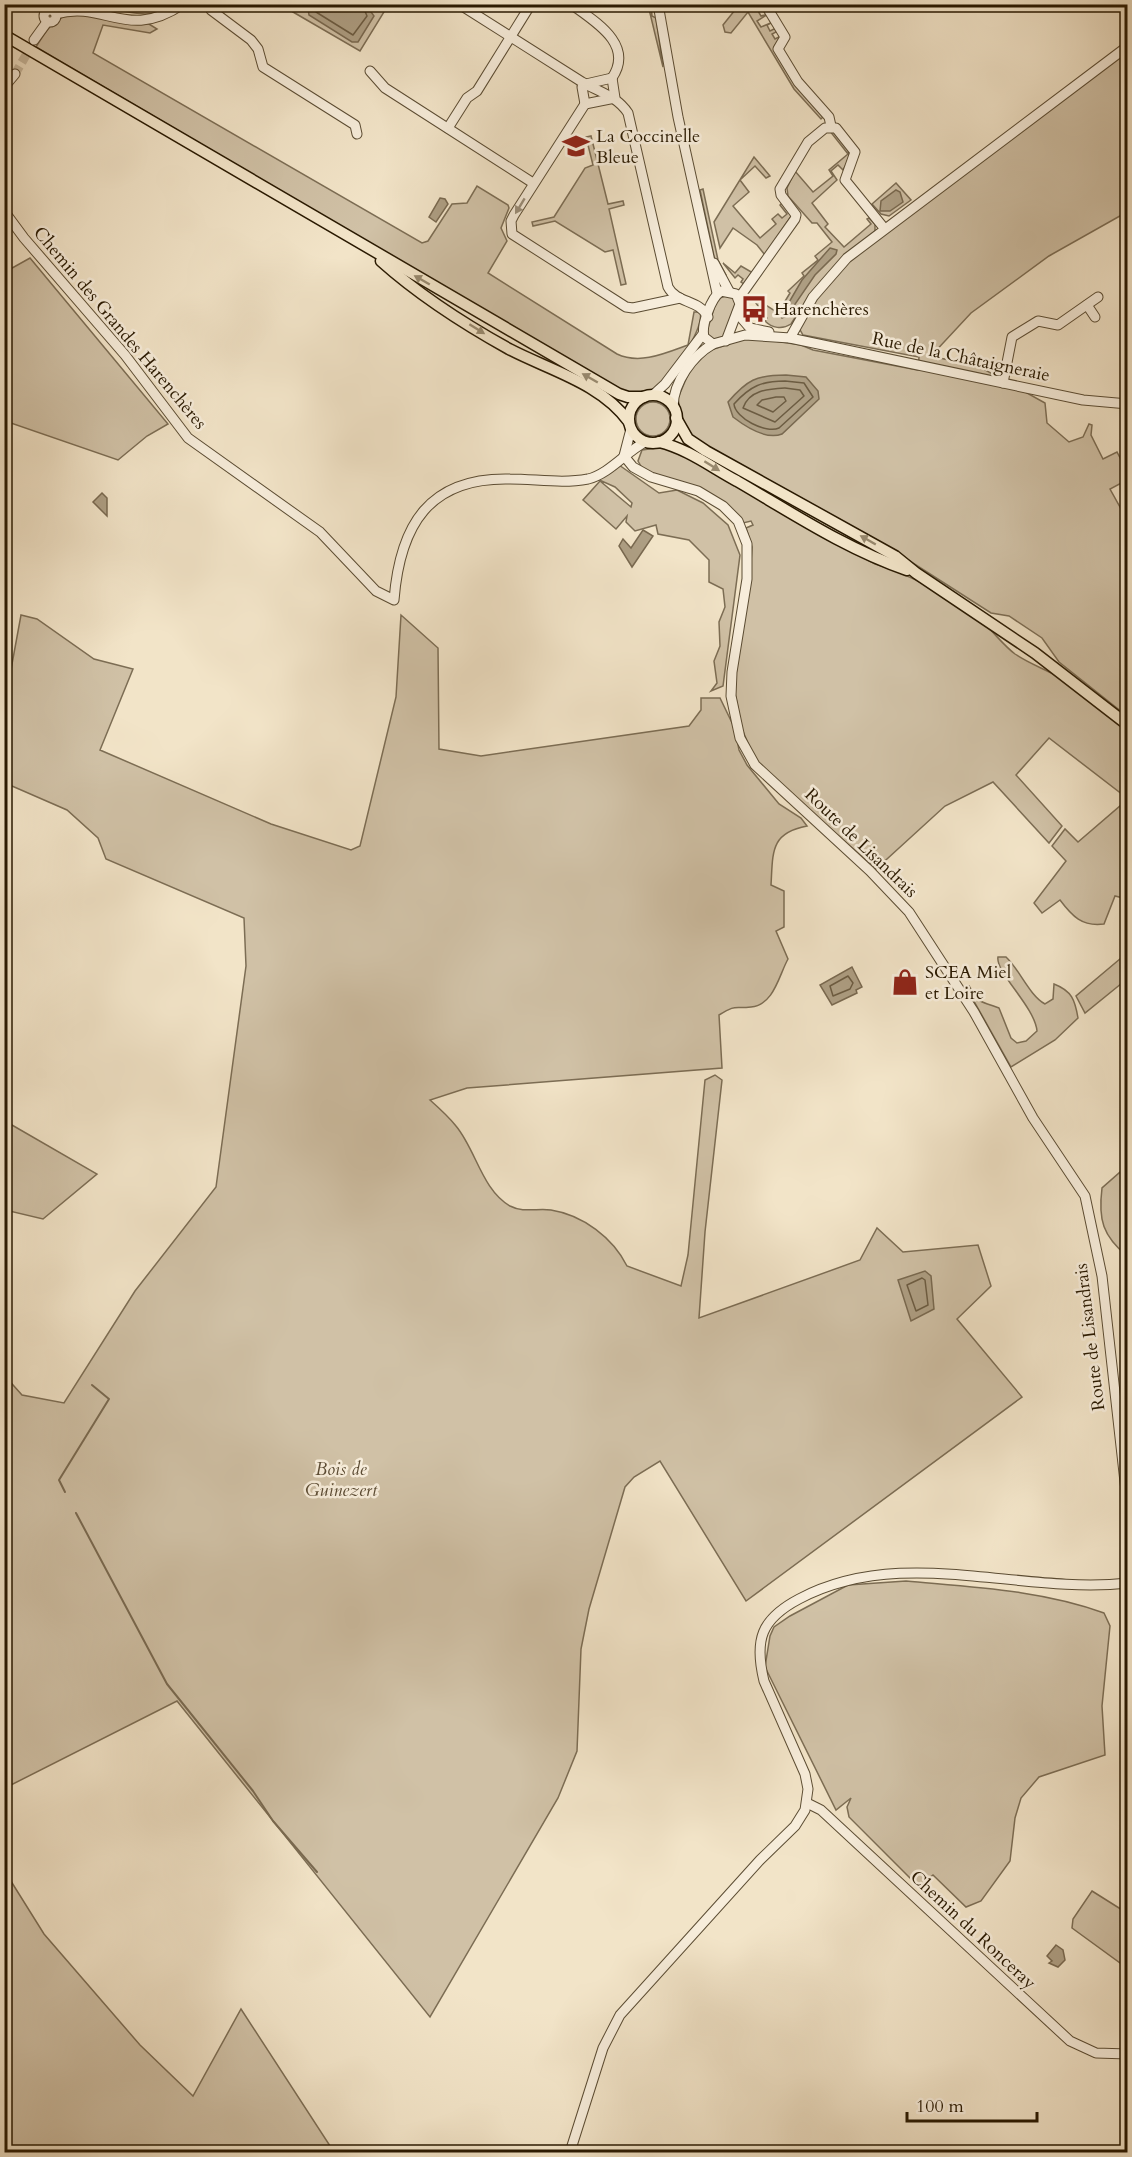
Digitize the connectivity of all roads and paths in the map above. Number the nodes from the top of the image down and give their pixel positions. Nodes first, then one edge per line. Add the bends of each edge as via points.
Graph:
1 (36, 4) edge
2 (183, 4) edge
3 (209, 4) edge
4 (459, 4) edge
5 (531, 4) edge
6 (572, 4) edge
7 (658, 4) edge
8 (765, 4) edge
9 (45, 18) junction
10 (4, 35) edge
11 (511, 37) junction
12 (34, 40) tunnel mouth
13 (1128, 46) edge
14 (370, 71) dead end
15 (15, 74) tunnel mouth
16 (612, 78) junction
17 (586, 84) junction
18 (4, 87) edge
19 (615, 98) junction
20 (585, 104) junction
21 (831, 126) junction
22 (448, 128) junction
23 (357, 134) dead end
24 (533, 183) junction
25 (4, 211) edge
26 (884, 228) junction
27 (363, 245) junction
28 (712, 262) junction
29 (668, 285) junction
30 (733, 294) junction
31 (715, 297) junction
32 (1098, 297) dead end
33 (680, 298) junction
34 (657, 302) junction
35 (700, 305) junction
36 (1087, 305) junction
37 (737, 313) junction
38 (708, 317) junction
39 (1095, 317) dead end
40 (703, 334) junction
41 (790, 338) junction
42 (726, 341) junction
43 (713, 344) junction
44 (1003, 383) junction
45 (648, 396) junction
46 (1128, 404) edge
47 (673, 406) junction
48 (676, 418) junction
49 (630, 426) junction
50 (645, 442) junction
51 (659, 442) junction
52 (624, 456) junction
53 (916, 573) junction
54 (1128, 725) edge
55 (1128, 1509) edge
56 (1128, 1583) edge
57 (807, 1803) junction
58 (1128, 2054) edge
59 (570, 2152) edge

1 - 9 street
2 - 9 street via 158,19 145,21 75,9 56,14 55,20
3 - 23 street via 211,10 251,40 263,67 355,125
4 - 11 street
5 - 11 street
6 - 16 street via 613,38 619,62
7 - 28 street via 678,117
8 - 21 street via 785,37 778,48 798,82 829,117
9 - 12 street
10 - 27 main road
11 - 17 street
11 - 22 street
13 - 26 street
14 - 22 street via 385,88
15 - 18 street
16 - 17 street
16 - 19 street
17 - 19 street
17 - 20 street via 582,87
19 - 20 street
19 - 29 street via 628,113
20 - 24 street
21 - 26 street via 855,152 845,176 847,184
21 - 30 street via 808,142 782,186 781,195 795,219 754,278
22 - 24 street
24 -> 34 street via 511,221 515,237 627,307
25 - 52 street, Chemin des Grandes Harenchères via 132,363 188,438 320,532 376,591 394,600 396,569 405,541 413,524 440,496 473,481 590,478
26 - 41 street via 833,272
45 -> 27 main road via 619,394
27 -> 49 main road via 413,290 510,349 559,370 606,399
28 - 30 street
28 - 31 street
29 - 33 street via 670,292
29 - 34 street
30 - 31 street
30 - 37 street
31 - 35 street
31 - 38 street
32 - 36 street
33 - 34 street
33 - 35 street
35 - 38 street
36 - 39 street
36 - 44 street via 1058,325 1038,321 1012,337
37 - 41 street, Rue de la Châtaigneraie via 750,328
37 - 42 street
38 - 40 street
40 - 43 street
40 - 45 street via 665,384
41 - 42 street, Rue de la Châtaigneraie via 745,335
41 - 44 street, Rue de la Châtaigneraie
42 - 43 street, Rue de la Châtaigneraie
43 - 47 street via 691,363 676,387
44 - 46 street, Rue de la Châtaigneraie via 1083,400
45 - 47 main road via 663,397
45 - 49 main road via 632,406
47 - 48 main road
48 - 51 main road via 672,433
53 -> 48 main road via 876,545 706,451 688,439
49 - 50 main road
49 - 52 street
50 - 51 main road
50 - 52 street, Chemin des Grandes Harenchères
51 -> 53 main road via 702,460 848,546
52 - 55 street, Route de Lisandrais via 633,467 651,477 698,491 738,521 747,544 747,579 731,696 740,738 755,765 909,912 974,1012 1033,1118 1085,1196 1102,1276
53 - 54 main road via 1035,653
56 - 57 street via 1087,1584 914,1572 878,1574 842,1581 782,1608 766,1624 760,1637 760,1666 805,1774
57 - 58 street, Chemin du Ronceray via 821,1810 1070,2041 1096,2053
57 - 59 street via 795,1826 620,2015 603,2048

